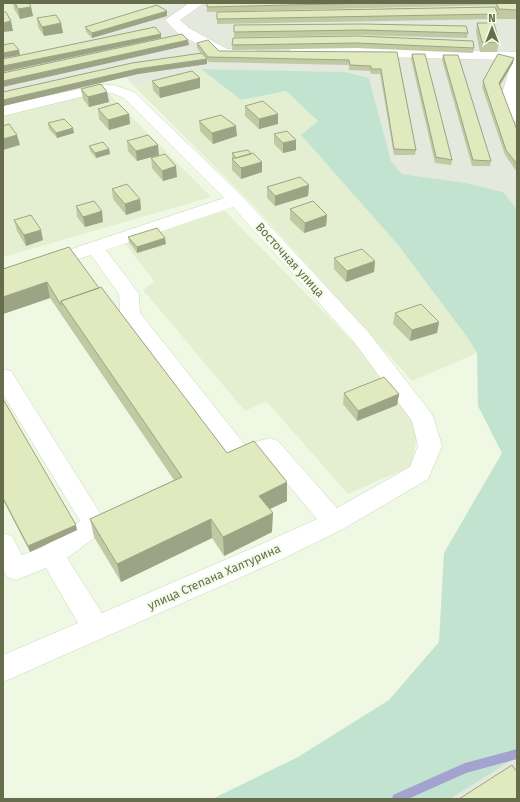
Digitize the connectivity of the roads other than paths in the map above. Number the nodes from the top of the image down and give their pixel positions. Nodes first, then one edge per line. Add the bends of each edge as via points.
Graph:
1 (198, 3) edge
2 (263, 52) edge
3 (286, 52) edge
4 (517, 56) edge
5 (517, 63) edge
6 (3, 111) edge
7 (517, 118) edge
8 (236, 200) junction
9 (94, 247) junction
10 (3, 278) edge
11 (3, 376) edge
12 (420, 473) joint
13 (334, 522) junction
14 (3, 543) edge
15 (52, 555) junction
16 (96, 628) junction
17 (3, 668) edge

1 - 2 street via 172,20 184,31 224,53
3 - 4 street
5 - 7 street via 509,94
6 - 8 street, Восточная улица via 97,89 114,89 129,95
8 - 9 street
8 - 12 street, Восточная улица via 362,338 423,418 430,446
9 - 10 street
9 - 13 street via 129,294 130,314 231,459 270,447
11 - 15 street via 105,519
12 - 13 street, улица Степана Халтурина
13 - 16 street, улица Степана Халтурина
14 - 15 street via 16,569
15 - 16 street
16 - 17 street, улица Степана Халтурина

